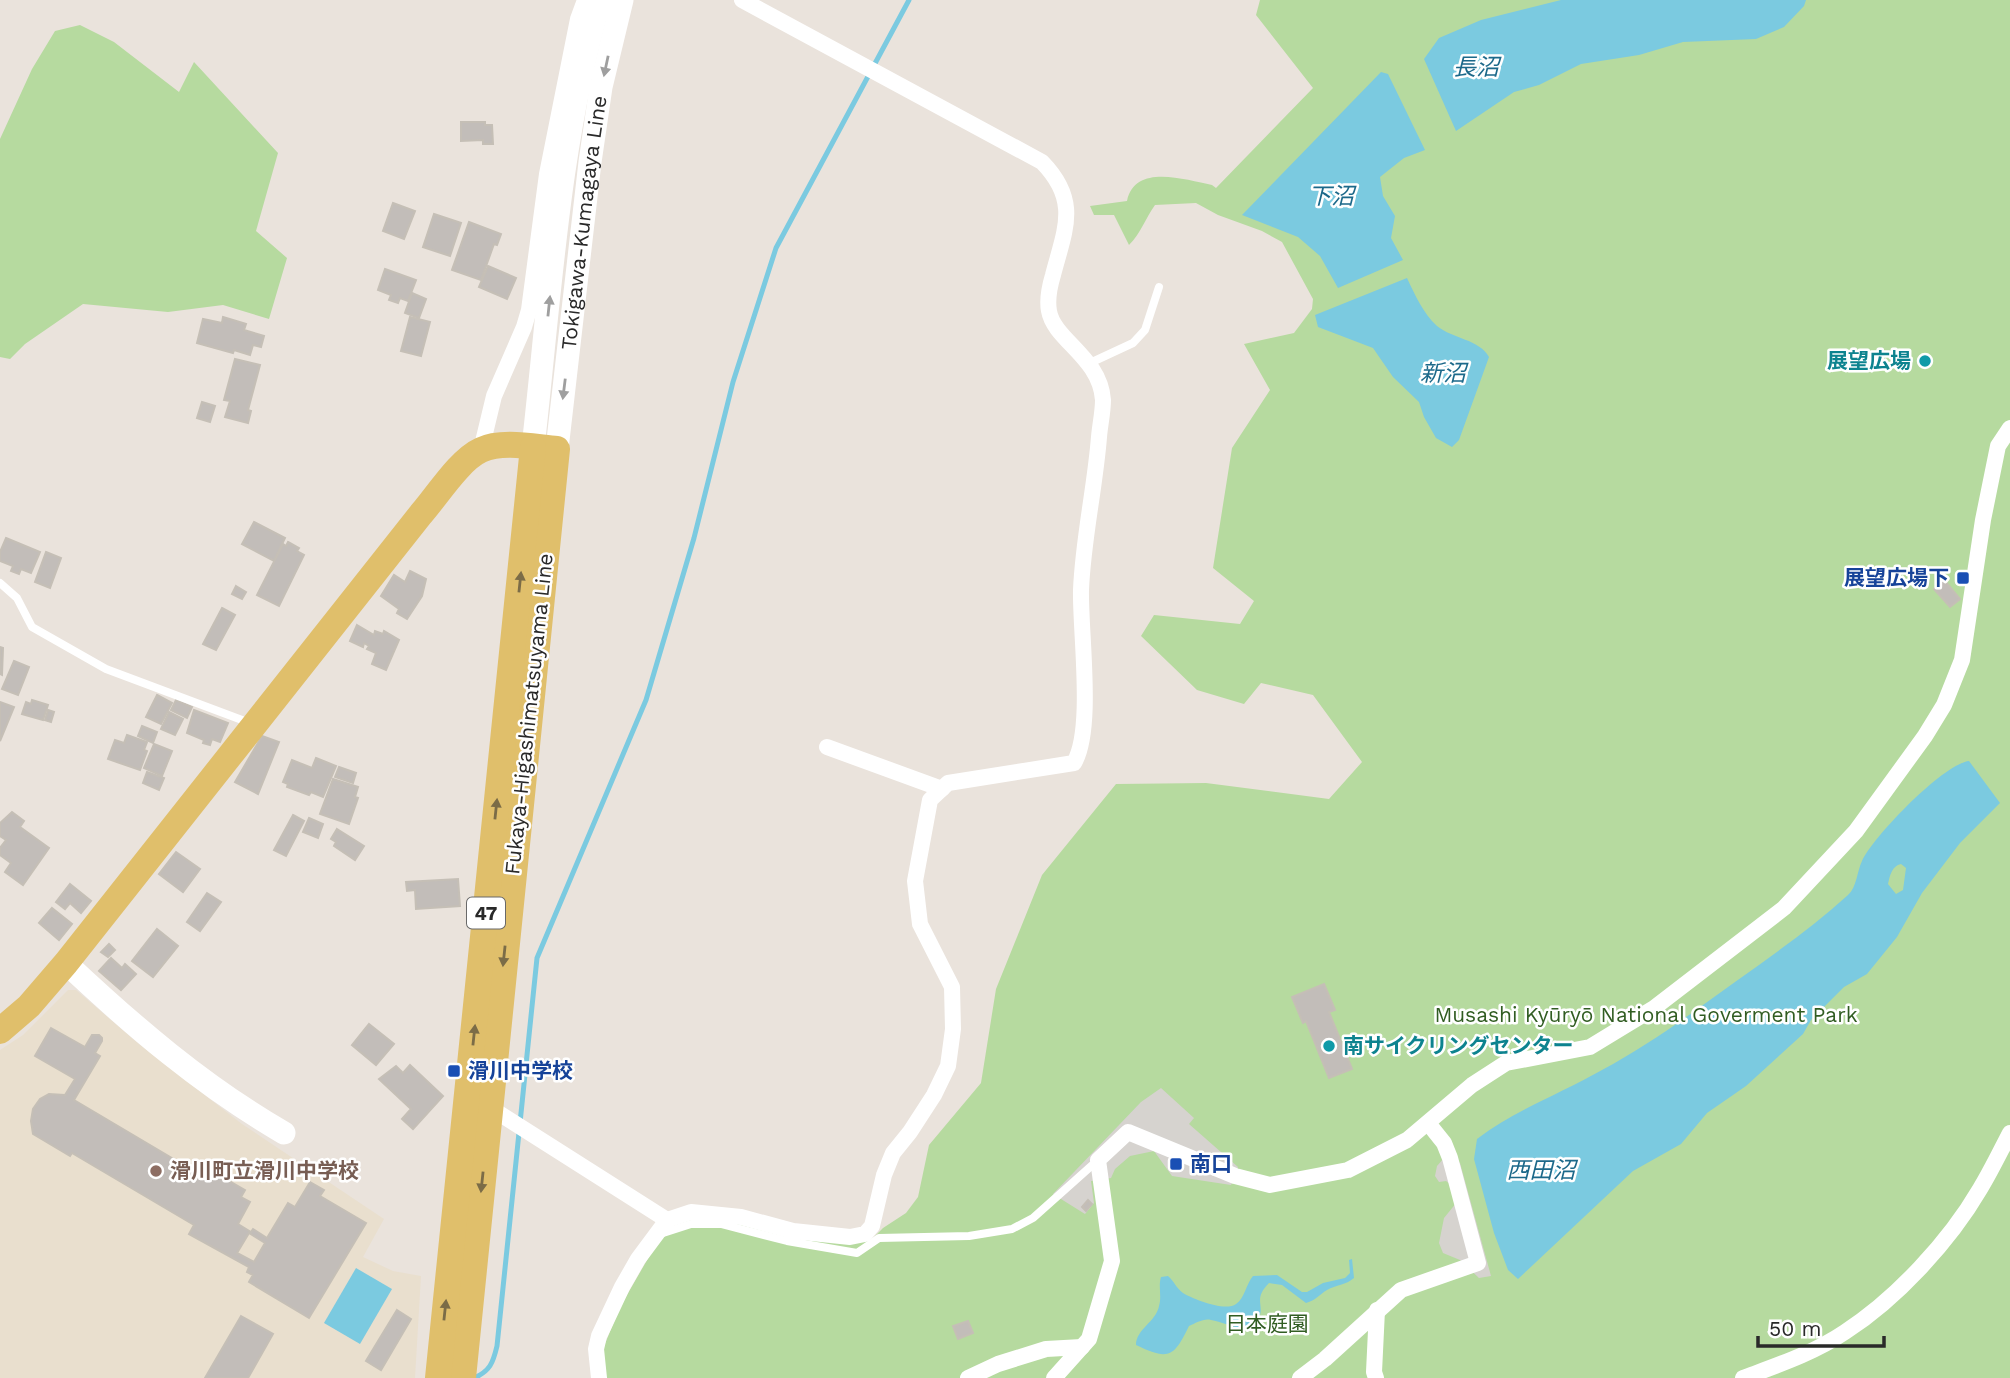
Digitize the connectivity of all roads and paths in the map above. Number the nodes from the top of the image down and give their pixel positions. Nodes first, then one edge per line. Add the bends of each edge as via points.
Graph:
1 (585, 0) edge
2 (600, 0) edge
3 (622, 0) edge
4 (742, 0) edge
5 (1158, 287) dead end
6 (1090, 363) junction
7 (2010, 428) edge
8 (545, 448) junction
9 (481, 450) junction
10 (0, 583) edge
11 (255, 725) junction
12 (827, 747) dead end
13 (942, 789) junction
14 (66, 963) junction
15 (0, 1031) edge
16 (479, 1100) junction
17 (1428, 1123) junction
18 (284, 1133) dead end
19 (2010, 1133) edge
20 (1098, 1160) junction
21 (667, 1220) junction
22 (653, 1237) junction
23 (1377, 1310) junction
24 (1082, 1347) junction
25 (463, 1374) edge
26 (438, 1378) edge
27 (599, 1378) edge
28 (968, 1378) edge
29 (1055, 1378) edge
30 (1300, 1378) edge
31 (1376, 1378) edge
32 (1743, 1378) edge

1 - 9 street via 547,174 529,310 494,396
8 -> 2 main road, Tokigawa-Kumagaya Line via 566,162
3 -> 8 main road, Tokigawa-Kumagaya Line via 601,87
4 - 6 street via 1042,162 1055,175 1068,218 1051,283 1049,314
5 - 6 lane via 1139,337
6 - 13 street via 1103,399 1082,589 1081,753 1074,764 948,783
7 - 17 street via 1998,446 1962,660 1926,736 1856,831 1784,908 1654,1007 1590,1047 1506,1063
8 - 9 main road
8 - 16 main road, Fukaya-Higashimatsuyama Line / 47
9 - 11 main road via 435,497
10 - 11 lane via 17,597 32,627 106,669
11 - 14 main road
12 - 13 street
13 - 21 street via 930,800 915,881 920,924 951,987 953,1029 948,1066 934,1095 893,1153 872,1226 865,1234 850,1237 691,1212
14 - 15 main road
14 - 18 main road via 130,1024 210,1087
16 - 21 street
16 -> 25 main road, Fukaya-Higashimatsuyama Line / 47
26 -> 16 main road, Fukaya-Higashimatsuyama Line / 47
17 - 20 street via 1407,1140 1348,1171 1270,1185 1235,1176 1128,1132
17 - 23 street via 1450,1158 1478,1263 1401,1290
19 - 32 street via 1958,1223 1886,1300 1817,1348
20 - 22 lane via 1033,1218 1012,1229 969,1236 879,1238 857,1253 721,1224 691,1224
20 - 24 street via 1112,1261 1089,1339
21 - 22 street
22 - 27 street via 622,1287 600,1336 596,1349
23 - 30 street
23 - 31 street
24 - 28 street via 1046,1349
24 - 29 street

